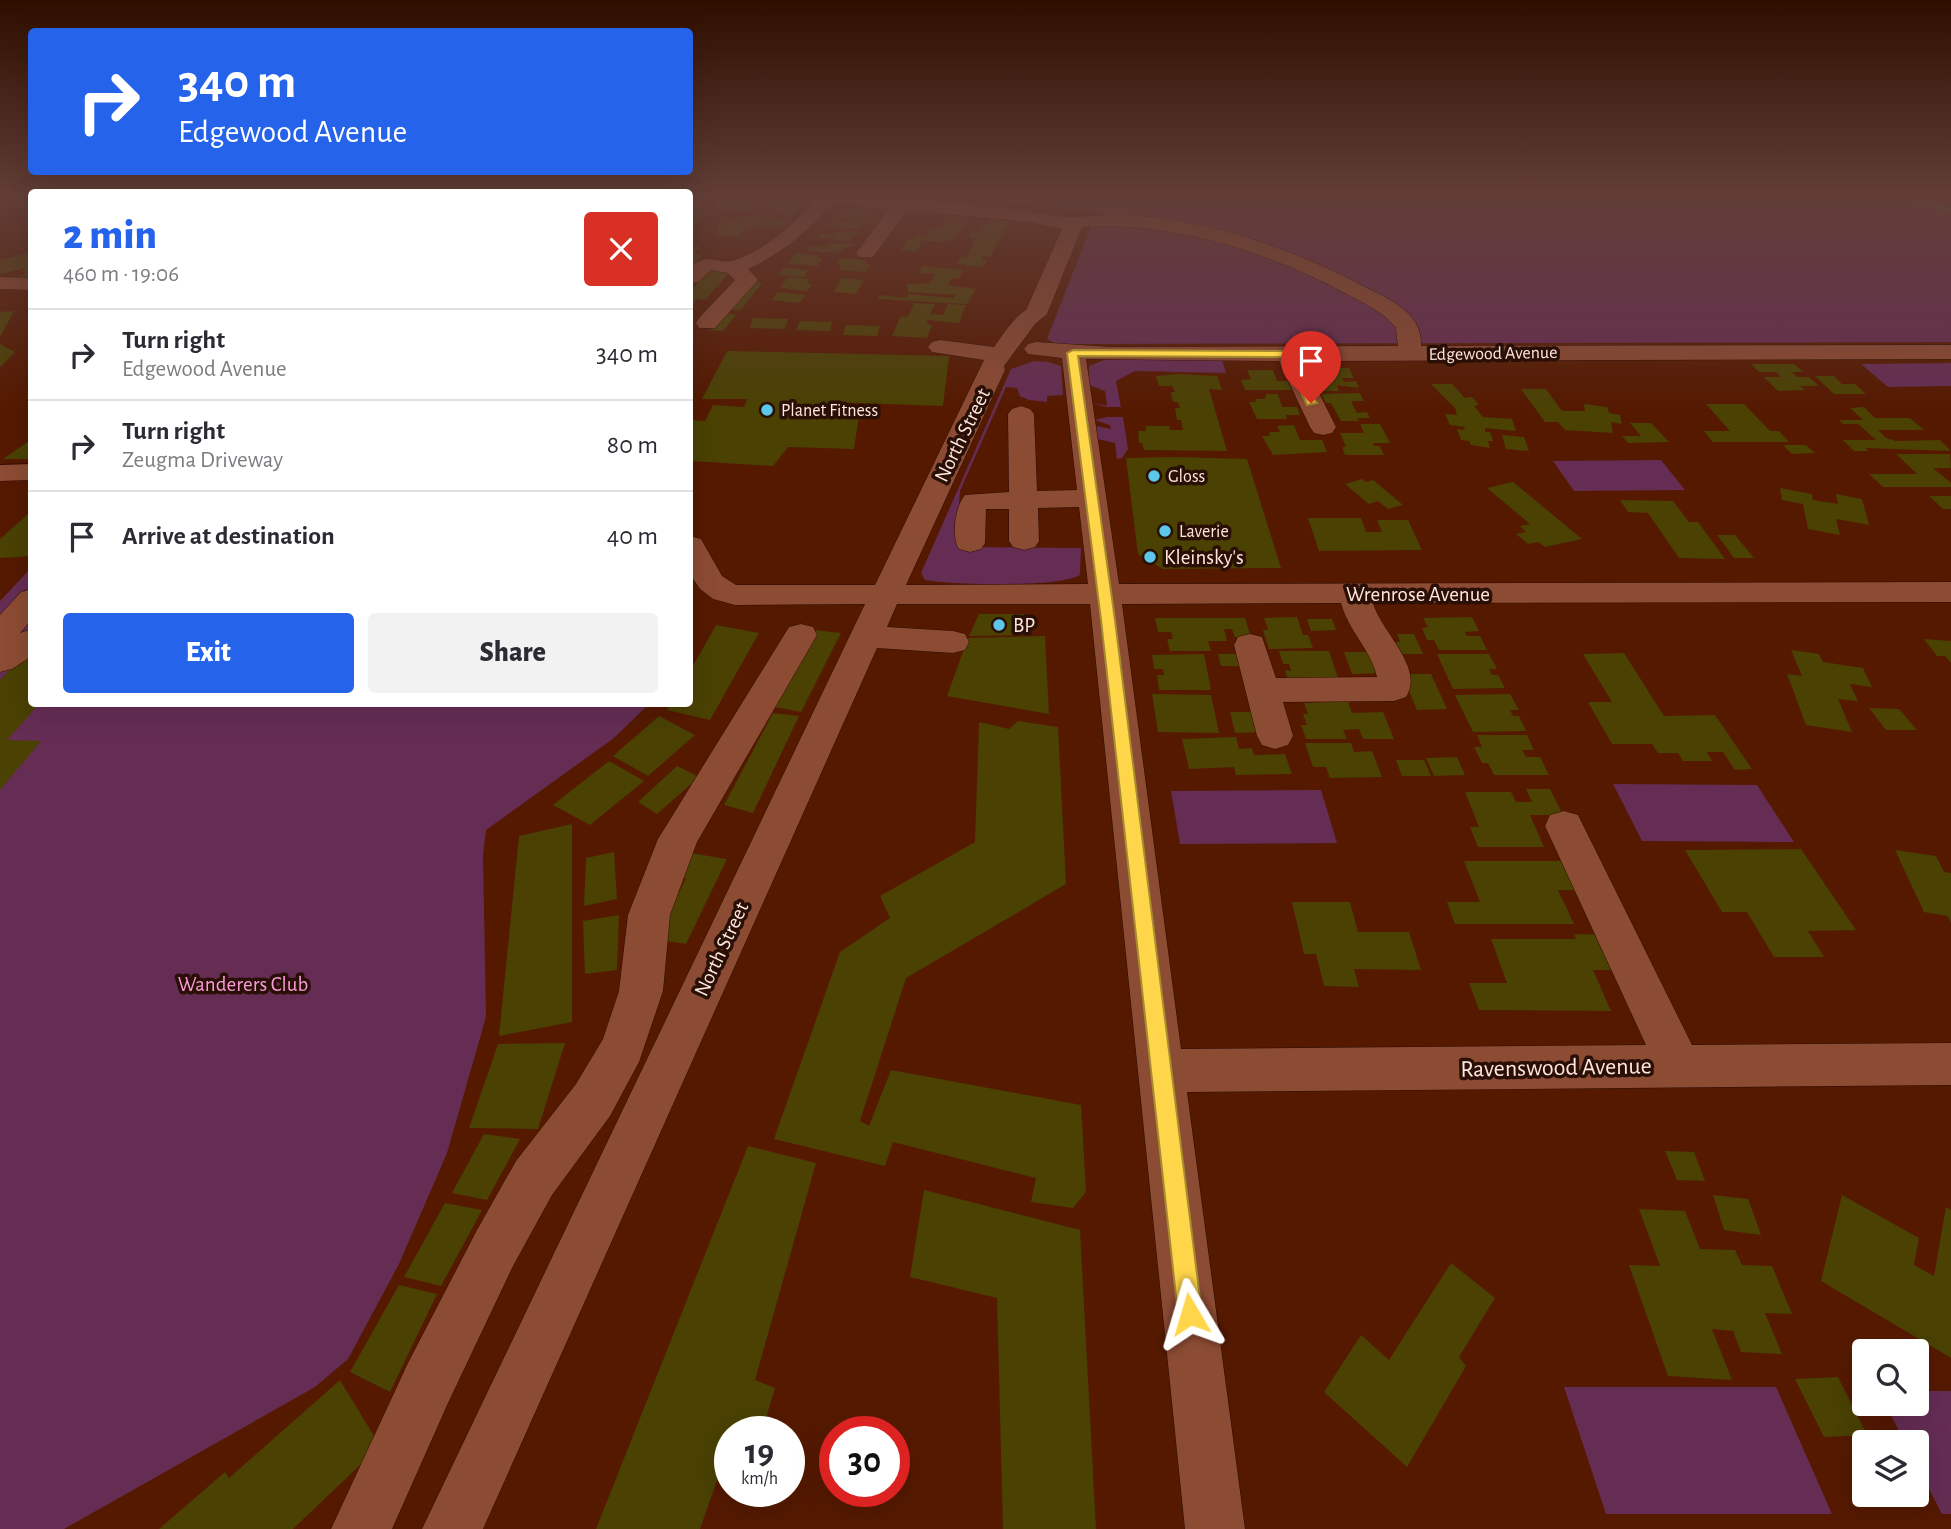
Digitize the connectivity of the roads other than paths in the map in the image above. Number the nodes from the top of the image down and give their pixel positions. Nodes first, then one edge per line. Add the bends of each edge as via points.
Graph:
1 (731, 267) edge
2 (1055, 267) edge
3 (1311, 267) edge
4 (735, 268) joint
5 (0, 283) edge
6 (28, 284) edge
7 (707, 323) dead end
8 (940, 347) dead end
9 (1021, 352) junction
10 (1951, 352) edge
11 (1288, 354) junction
12 (1408, 354) junction
13 (1021, 414) dead end
14 (1323, 427) dead end
15 (28, 472) edge
16 (0, 473) edge
17 (1092, 498) junction
18 (1022, 499) junction
19 (1024, 541) dead end
20 (970, 543) dead end
21 (693, 551) edge
22 (1951, 592) edge
23 (1354, 594) junction
24 (885, 596) junction
25 (1105, 596) junction
26 (28, 604) edge
27 (0, 635) edge
28 (801, 635) dead end
29 (866, 637) junction
30 (953, 642) dead end
31 (28, 643) edge
32 (1250, 645) dead end
33 (0, 661) edge
34 (1262, 690) junction
35 (1275, 736) dead end
36 (1564, 826) dead end
37 (1951, 1064) edge
38 (1679, 1066) junction
39 (1162, 1071) junction
40 (361, 1529) edge
41 (452, 1529) edge
42 (1215, 1529) edge

1 - 4 street
2 - 9 street, North Street via 1036,314 1040,320
3 - 12 street via 1392,311 1411,338
4 - 7 street via 747,279
5 - 6 street
8 - 9 street, Edgewood Avenue
9 - 11 street, Edgewood Avenue
9 - 17 street
9 - 24 street, North Street
10 - 12 street, Edgewood Avenue
11 - 12 street, Edgewood Avenue
11 - 14 street
13 - 18 street
15 - 16 street
17 - 18 street
17 - 25 street
18 - 19 street
18 - 20 street via 973,503
21 - 24 street, Wrenrose Avenue via 710,584 724,593
22 - 23 street, Wrenrose Avenue
23 - 25 street, Wrenrose Avenue
23 - 34 street via 1362,618 1387,660 1394,689
24 - 25 street, Wrenrose Avenue
24 - 29 street, North Street
25 - 39 street
26 - 27 street
28 - 40 street via 678,839 649,915 641,991 623,1047 610,1073 534,1178 495,1248
29 - 30 street
29 - 41 street, North Street
31 - 33 street
32 - 34 lane
34 - 35 lane
36 - 38 street
37 - 38 street, Ravenswood Avenue
38 - 39 street, Ravenswood Avenue
39 - 42 street

